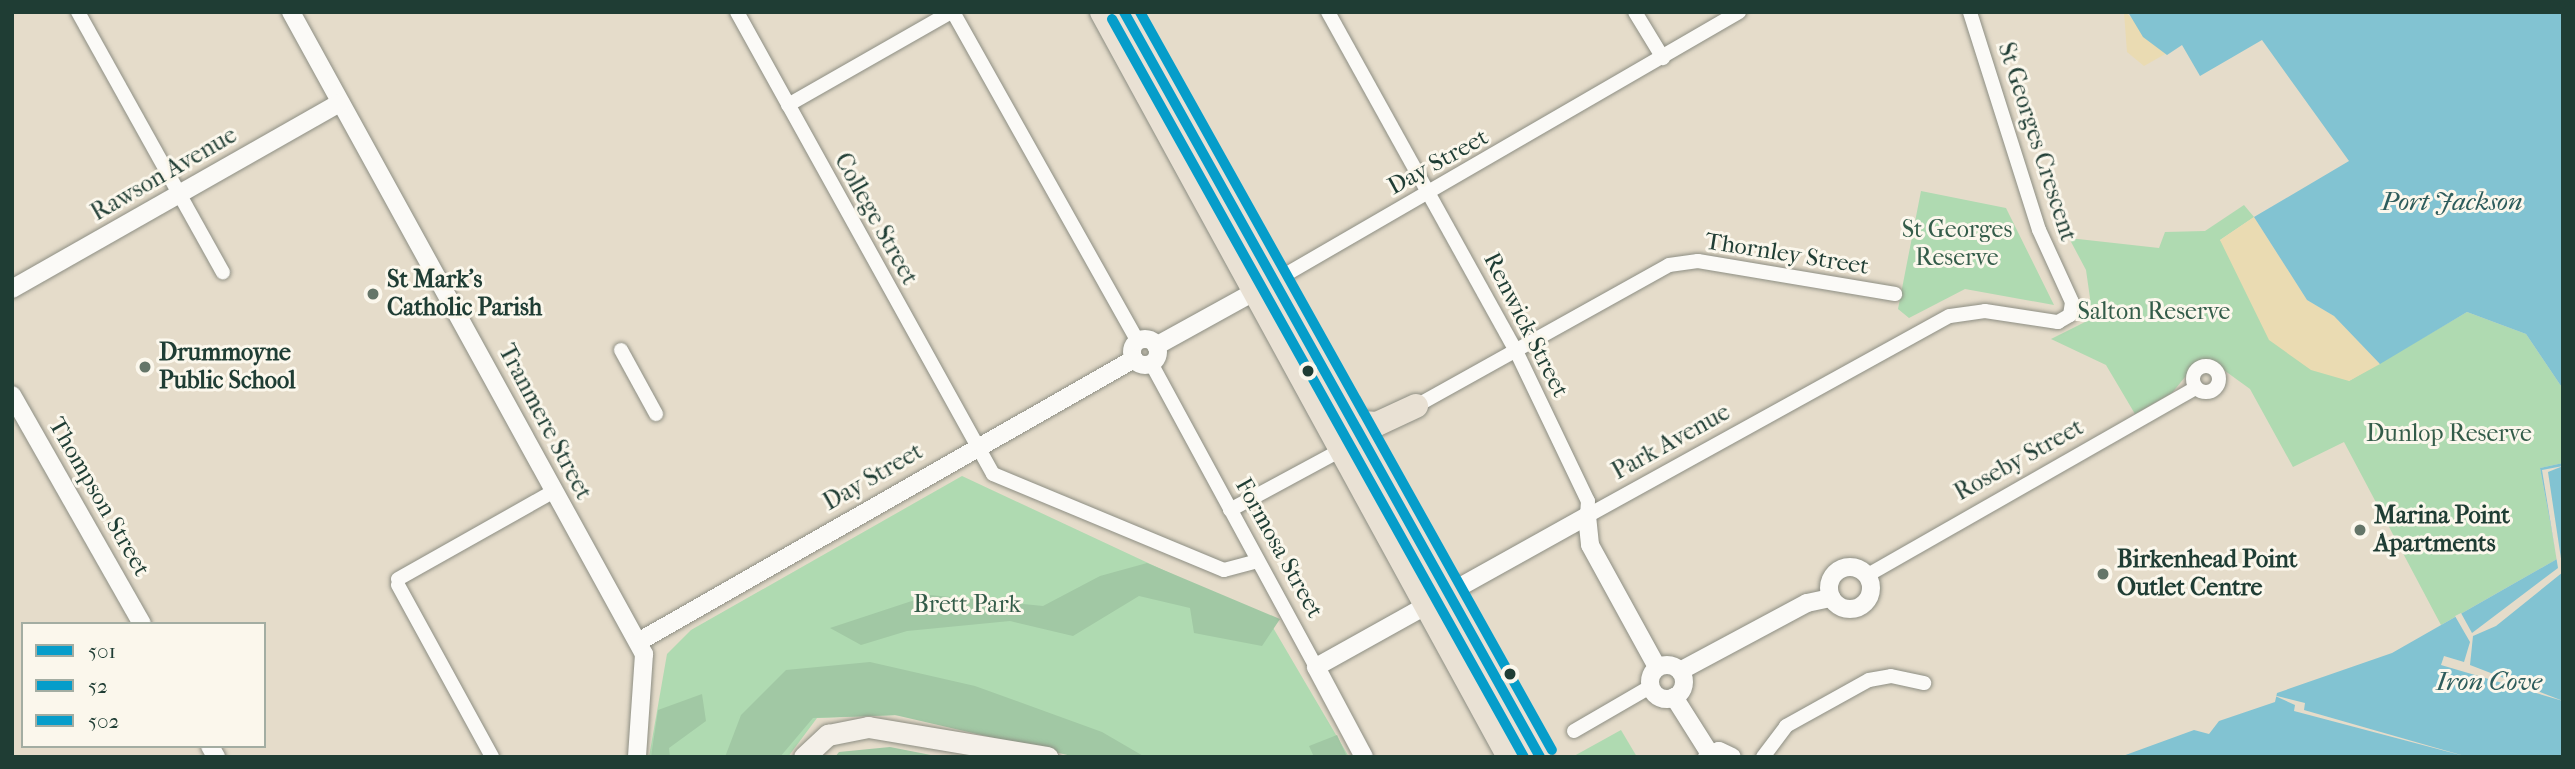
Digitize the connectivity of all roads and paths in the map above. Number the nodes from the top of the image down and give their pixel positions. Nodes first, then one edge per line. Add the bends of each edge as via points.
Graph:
1 (78, 12) edge
2 (291, 12) edge
3 (737, 12) edge
4 (952, 12) edge
5 (1102, 12) edge
6 (1124, 12) edge
7 (1328, 12) edge
8 (1635, 12) edge
9 (1739, 12) edge
10 (1970, 12) edge
11 (1663, 58) junction
12 (340, 103) junction
13 (788, 105) junction
14 (180, 194) junction
15 (1431, 195) junction
16 (223, 272) dead end
17 (1264, 287) junction
18 (12, 289) edge
19 (1895, 294) dead end
20 (2064, 321) joint
21 (621, 350) dead end
22 (1145, 352) junction
23 (1517, 353) junction
24 (2196, 388) dead end
25 (12, 395) edge
26 (1416, 406) joint
27 (656, 414) dead end
28 (1350, 422) junction
29 (975, 447) junction
30 (1341, 450) junction
31 (554, 491) junction
32 (1230, 510) junction
33 (1587, 516) junction
34 (1258, 561) junction
35 (1866, 576) junction
36 (1831, 598) junction
37 (1438, 600) junction
38 (141, 622) edge
39 (638, 642) junction
40 (1316, 667) junction
41 (1657, 667) junction
42 (1680, 671) junction
43 (1924, 683) dead end
44 (1650, 687) junction
45 (1674, 697) junction
46 (1574, 731) dead end
47 (1708, 756) edge
48 (492, 757) edge
49 (637, 757) edge
50 (804, 757) edge
51 (1048, 757) edge
52 (1364, 757) edge
53 (1508, 757) edge
54 (1540, 757) edge
55 (1732, 757) edge
56 (1763, 757) edge

1 - 14 street
2 - 12 street, Tranmere Street
3 - 13 street, College Street
4 - 13 street
4 - 22 street, Formosa Street
5 - 17 highway
6 - 17 highway
7 - 15 street, Renwick Street
8 - 11 street
9 - 11 street, Day Street
10 - 20 street, St Georges Crescent via 2039,230 2072,302
11 - 15 street, Day Street
12 - 14 street, Rawson Avenue
12 - 31 street, Tranmere Street
13 - 29 street, College Street
14 - 16 street
14 - 18 street, Rawson Avenue
15 - 17 street, Day Street
15 - 23 street, Renwick Street
17 - 22 street, Day Street
17 - 28 highway
17 - 30 highway
19 - 23 street, Thornley Street via 1699,261 1670,265
20 - 33 street, Park Avenue via 1985,311 1950,316
21 - 27 street
22 - 29 street, Day Street
22 - 32 street, Formosa Street
23 - 26 street, Thornley Street
23 - 33 street, Renwick Street via 1588,501
24 - 35 street, Roseby Street
25 - 38 street, Thompson Street
26 - 28 highway via 1377,424
28 - 37 highway
29 - 34 street, College Street via 993,474 1145,542 1224,570
29 - 39 street, Day Street
30 - 32 street
30 - 37 highway
31 - 39 street, Tranmere Street
31 - 48 street via 398,582
32 - 34 street, Formosa Street
33 - 37 street, Park Avenue
33 - 41 street, Renwick Street via 1590,545
34 - 40 street, Formosa Street
35 - 36 street via 1848,567 1836,572
35 - 36 street via 1869,596 1861,606 1847,609
36 - 42 street via 1807,603
37 - 40 street, Park Avenue
37 - 53 highway
37 - 54 highway
39 - 49 street, Tranmere Street via 648,678
40 - 52 street, Formosa Street
41 - 42 street
41 - 44 street
42 - 45 street via 1683,686
43 - 56 street via 1891,676 1868,680 1786,726
44 - 45 street via 1657,696
44 - 46 street
45 - 47 street
47 - 55 street
50 - 51 main road via 828,735 868,727

